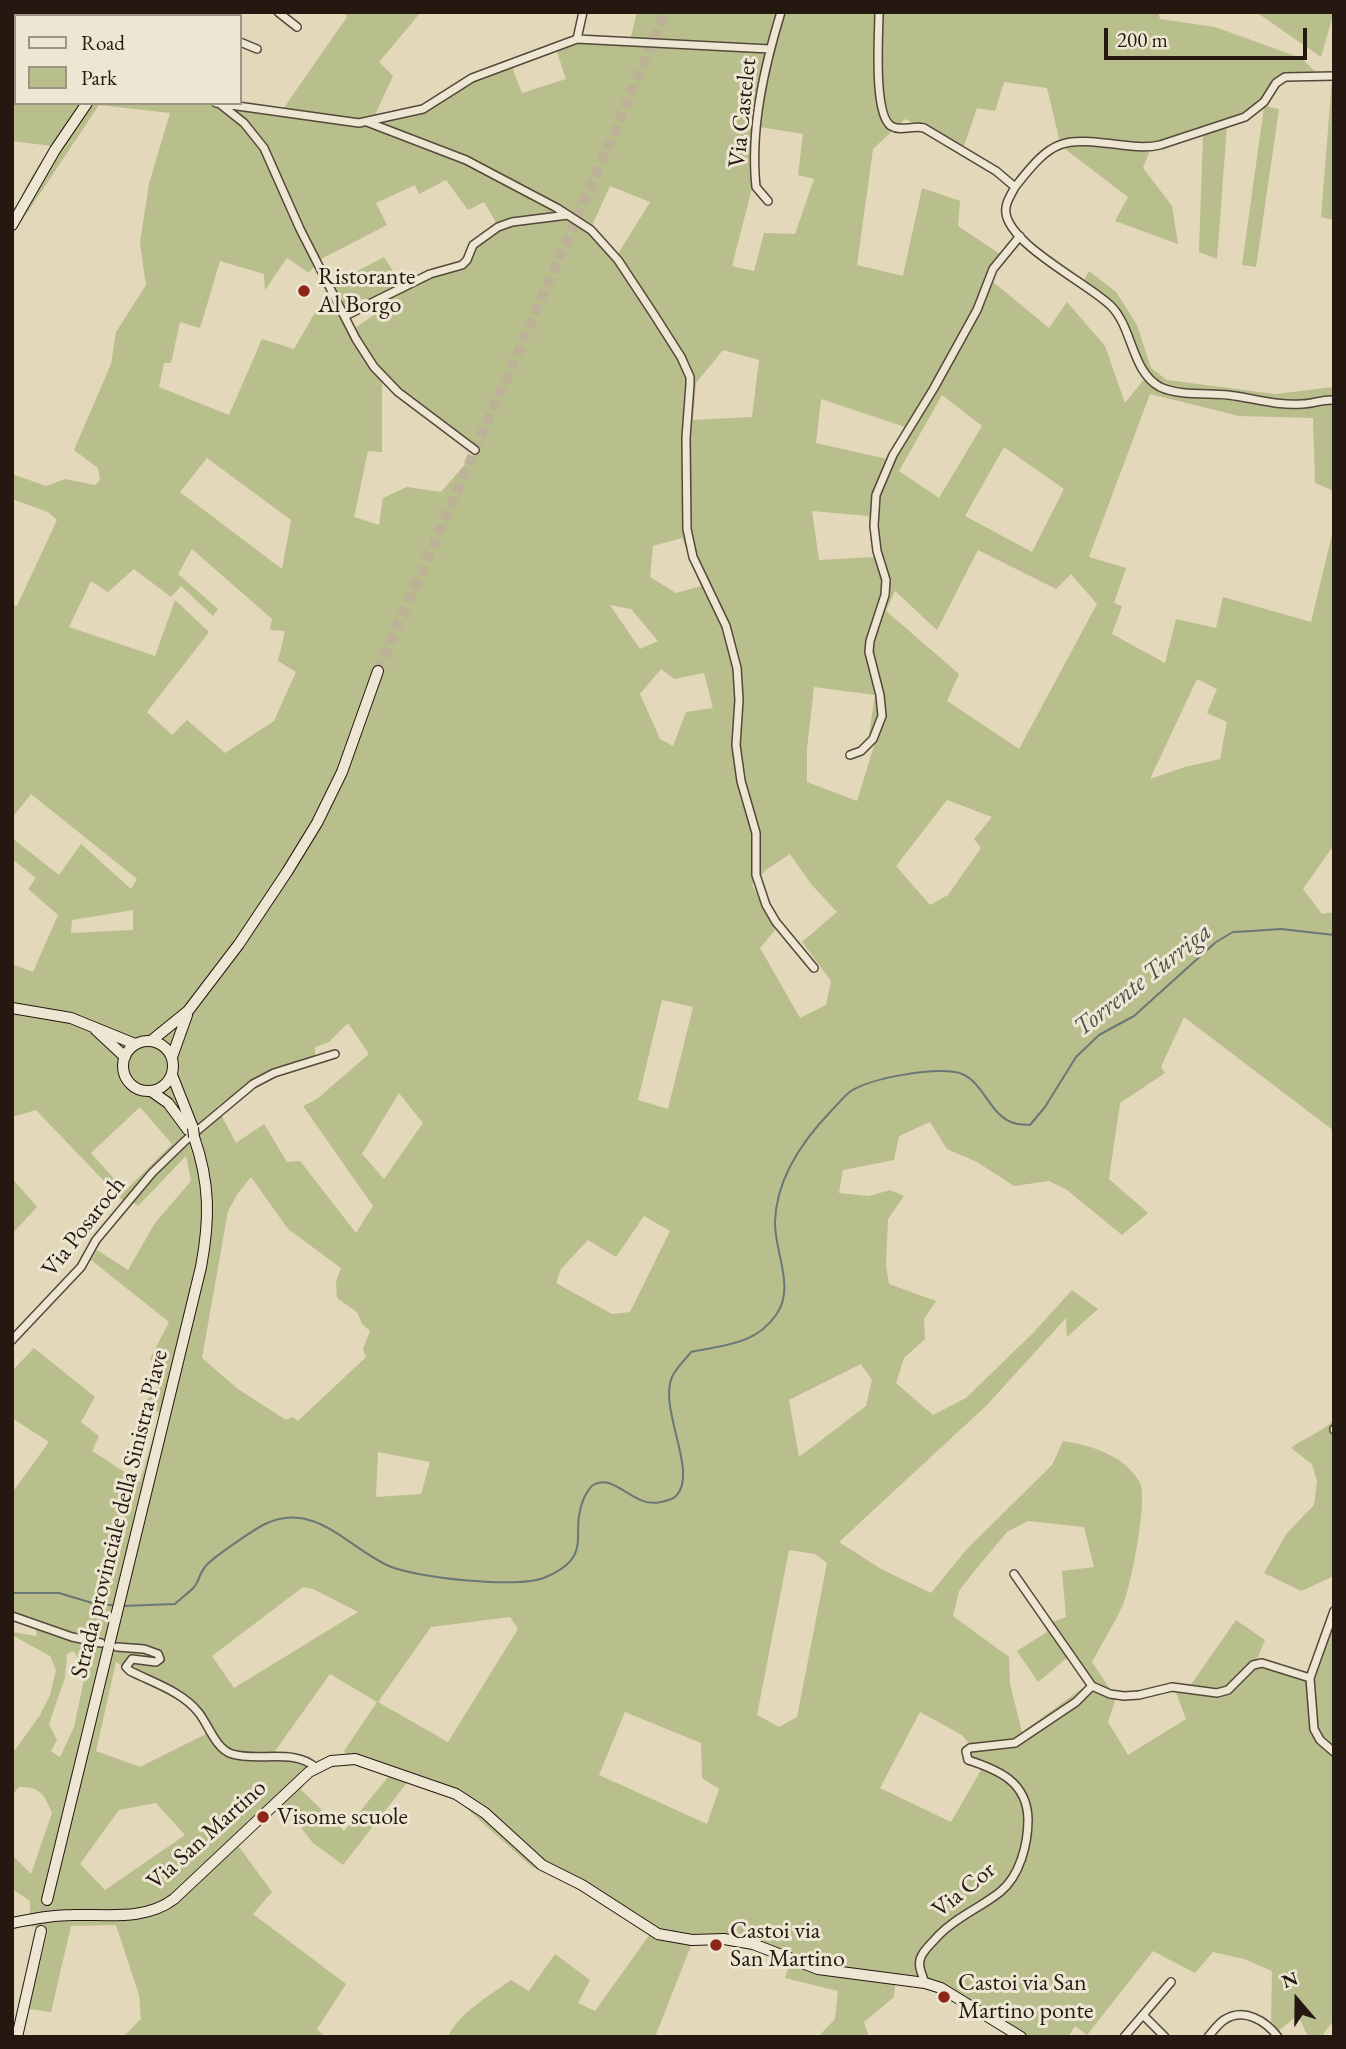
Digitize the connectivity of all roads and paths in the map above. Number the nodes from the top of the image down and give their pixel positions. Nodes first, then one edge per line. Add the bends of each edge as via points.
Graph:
1 (278, 12) edge
2 (583, 12) edge
3 (781, 12) edge
4 (879, 12) edge
5 (297, 27) dead end
6 (577, 39) junction
7 (242, 43) edge
8 (770, 49) junction
9 (257, 50) dead end
10 (1334, 76) edge
11 (86, 105) edge
12 (219, 105) edge
13 (225, 105) edge
14 (367, 122) junction
15 (1015, 187) junction
16 (768, 201) dead end
17 (568, 215) junction
18 (12, 225) edge
19 (1020, 236) junction
20 (345, 316) junction
21 (1334, 400) edge
22 (475, 450) dead end
23 (378, 671) tunnel mouth
24 (850, 755) dead end
25 (814, 968) dead end
26 (12, 1008) edge
27 (188, 1011) junction
28 (90, 1025) junction
29 (151, 1041) junction
30 (135, 1044) junction
31 (335, 1054) dead end
32 (125, 1057) junction
33 (172, 1057) junction
34 (172, 1075) junction
35 (150, 1091) junction
36 (191, 1135) junction
37 (12, 1340) edge
38 (1014, 1574) dead end
39 (1334, 1611) edge
40 (12, 1616) edge
41 (101, 1643) dead end
42 (117, 1647) dead end
43 (1310, 1678) junction
44 (1092, 1686) junction
45 (1334, 1752) edge
46 (316, 1768) junction
47 (47, 1900) tunnel mouth
48 (12, 1923) edge
49 (41, 1931) tunnel mouth
50 (1171, 1982) dead end
51 (925, 1983) junction
52 (1143, 2015) junction
53 (17, 2037) edge
54 (1021, 2037) edge
55 (1124, 2037) edge
56 (1165, 2037) edge
57 (1208, 2037) edge
58 (1278, 2037) edge

1 - 5 street
2 - 6 street
3 - 8 street
4 - 15 street via 879,77 882,109 889,124 924,128
6 - 8 street, Via Castelet
6 - 14 street, Via Castelet via 472,78 423,109
7 - 9 street
8 - 16 street, Via Castelet via 758,108 756,182
10 - 15 street via 1285,77 1245,117 1160,145 1063,142 1047,150
11 - 18 main road
12 - 20 street via 244,123 264,148
13 - 14 street
14 - 17 street via 466,160
15 - 19 street via 1006,214
17 - 20 street via 498,227 475,244 462,265 430,274
17 - 25 street via 599,236 618,260 690,377 687,530 694,557 726,626 737,668 736,745 756,833 757,875 776,922
19 - 21 street via 1119,314 1141,367 1161,388 1275,404
19 - 24 street via 993,269 977,310 893,455 876,495 874,526 886,580 869,652 882,716 873,739 862,751
20 - 22 street via 367,357 388,383
23 - 27 main road via 342,772 317,823 239,944
26 - 28 main road
27 - 29 main road
27 - 33 main road
28 - 30 main road
28 - 32 main road
29 - 30 main road
29 - 33 main road via 164,1046
30 - 32 main road
31 - 36 street, Via Posaroch via 263,1078
32 - 35 main road via 128,1081
33 - 34 main road
34 - 35 main road via 164,1086
34 - 36 main road, Strada provinciale della Sinistra Piave
35 - 36 main road via 168,1103
36 - 37 street, Via Posaroch via 152,1172 96,1240 81,1267
36 - 47 main road, Strada provinciale della Sinistra Piave via 208,1191 205,1245
38 - 44 street
39 - 43 street
40 - 41 street
42 - 46 street via 158,1654 156,1662 132,1659 127,1667 189,1702 231,1754 297,1759
43 - 44 street via 1262,1663 1217,1693 1172,1688 1117,1695
43 - 45 street via 1314,1729
44 - 51 street, Via Cor via 1015,1743 966,1752 968,1760 997,1770 1018,1786 1027,1812 1027,1843 1006,1886 948,1926 925,1950 920,1963
46 - 48 main road, Via San Martino via 167,1905 129,1915 57,1916
46 - 51 main road, Via San Martino via 355,1759 456,1794 485,1813 542,1865 658,1934 752,1944 818,1969
49 - 53 main road
50 - 52 street
51 - 54 main road, Via San Martino
52 - 55 street
52 - 56 street
57 - 58 street via 1223,2021 1244,2016 1261,2020

